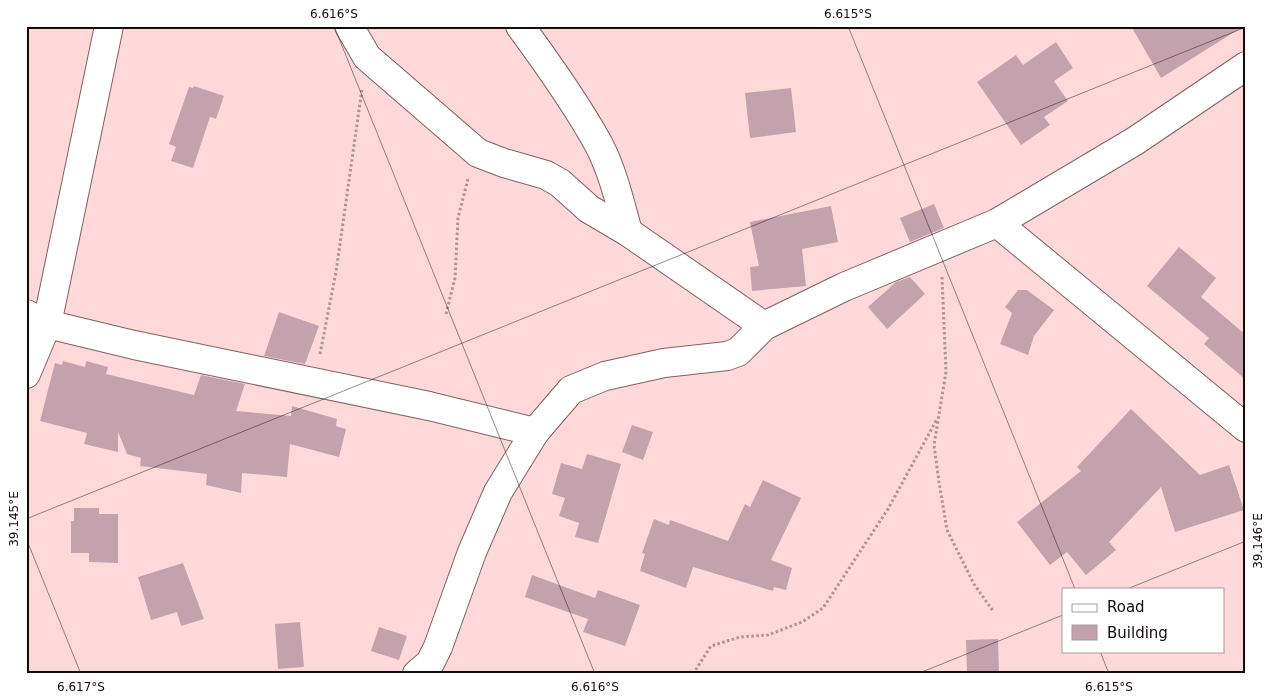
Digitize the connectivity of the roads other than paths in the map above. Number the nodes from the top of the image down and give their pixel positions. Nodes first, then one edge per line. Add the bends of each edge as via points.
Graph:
1 (110, 26) edge
2 (349, 26) edge
3 (520, 26) edge
4 (1246, 66) edge
5 (997, 223) junction
6 (628, 232) junction
7 (36, 319) edge
8 (764, 326) junction
9 (26, 374) edge
10 (1246, 428) edge
11 (535, 432) junction
12 (417, 674) edge

1 - 7 street
2 - 6 street via 367,57 478,153 560,182 589,209
3 - 6 street via 551,68 599,146 614,182
4 - 5 street via 1135,141
5 - 8 street via 844,287
5 - 10 street
6 - 8 street
7 - 9 street
7 - 11 street via 134,345
8 - 11 street via 738,352 727,356 605,376 571,390
11 - 12 street via 498,492 472,552 438,647 430,662

